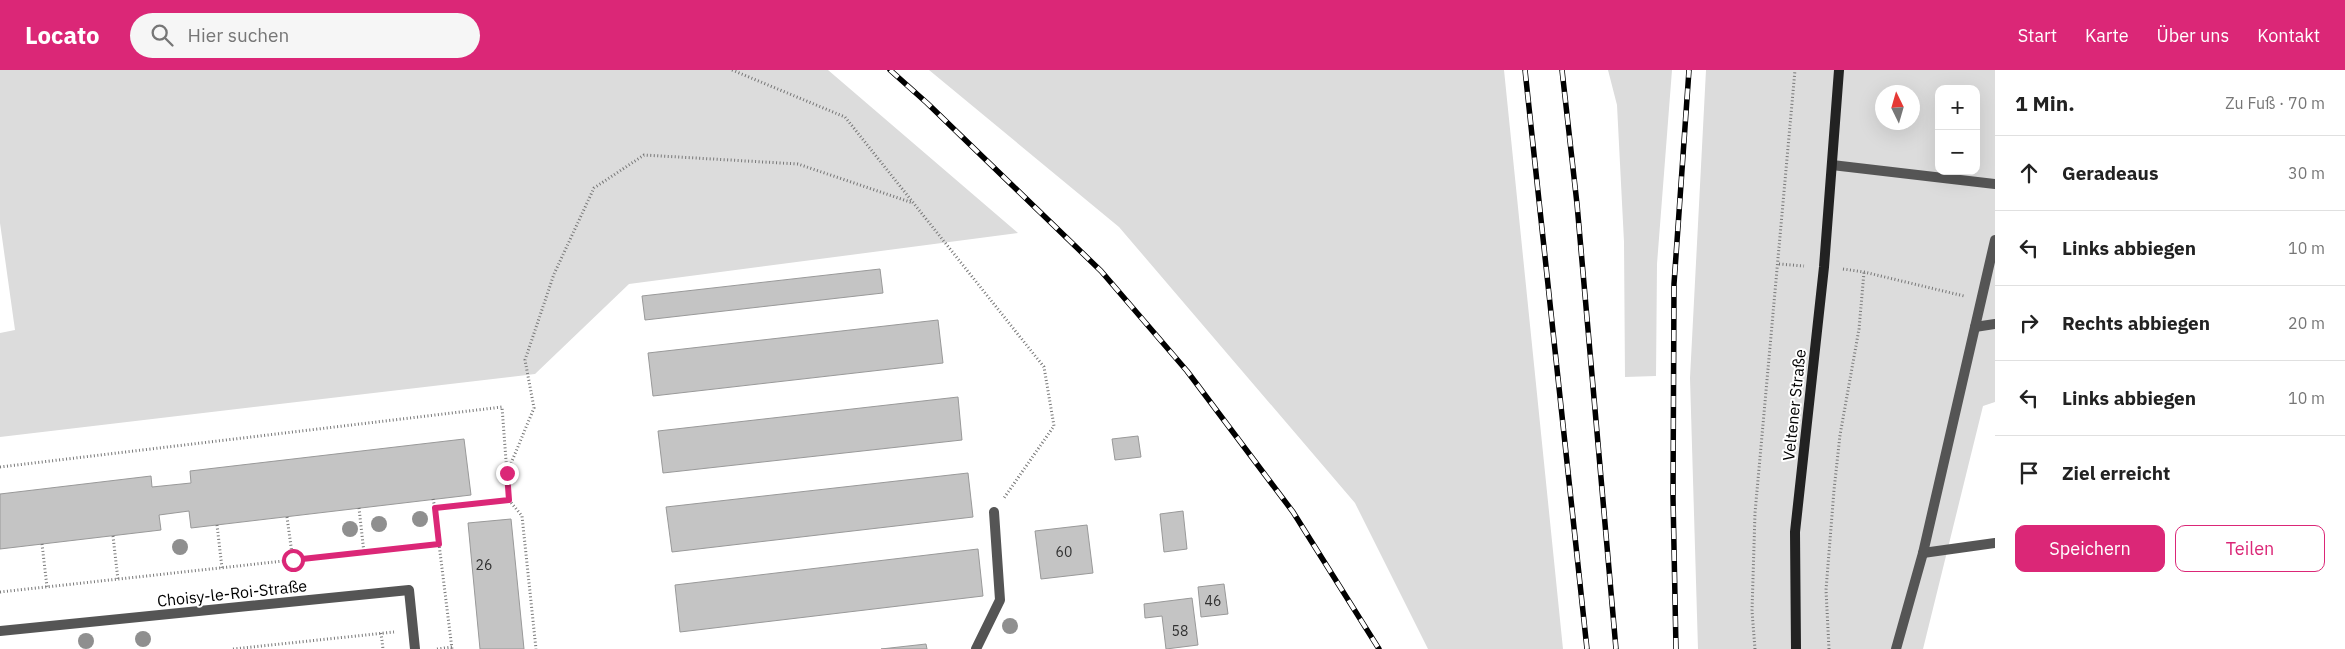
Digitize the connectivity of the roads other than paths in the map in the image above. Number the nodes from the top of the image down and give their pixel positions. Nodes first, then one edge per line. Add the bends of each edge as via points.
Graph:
1 (1838, 70) edge
2 (1832, 165) junction
3 (1995, 184) edge
4 (1995, 240) edge
5 (1995, 324) edge
6 (1976, 327) junction
7 (994, 512) road end
8 (1995, 543) edge
9 (1923, 553) junction
10 (0, 631) edge
11 (415, 649) edge
12 (976, 649) edge
13 (1796, 649) edge
14 (1896, 649) edge

1 - 2 main road, Veltener Straße
2 - 3 street
2 - 13 main road, Veltener Straße via 1795,532
4 - 6 street
5 - 6 street
6 - 9 street
7 - 12 street via 1000,600
8 - 9 street
9 - 14 street
10 - 11 street, Choisy-le-Roi-Straße via 409,590

